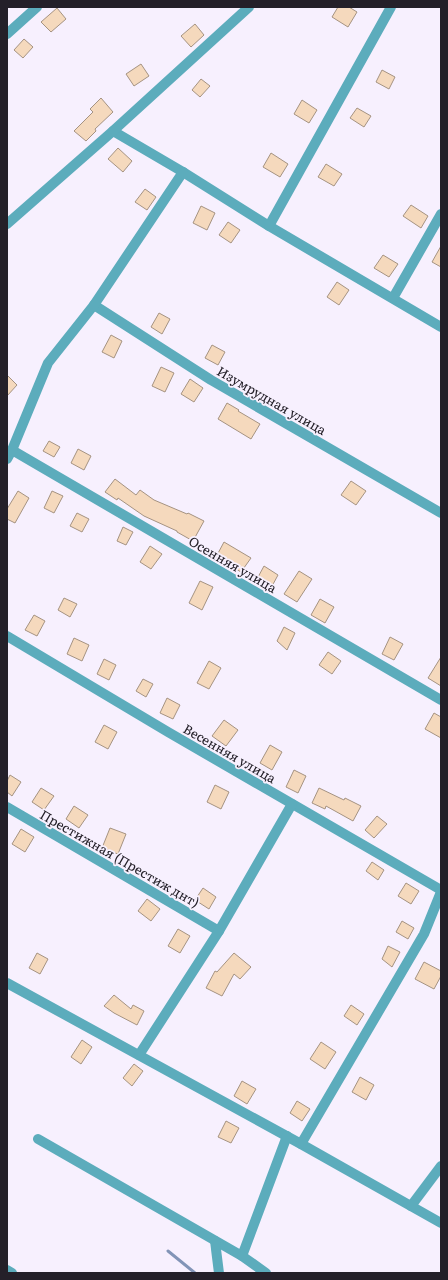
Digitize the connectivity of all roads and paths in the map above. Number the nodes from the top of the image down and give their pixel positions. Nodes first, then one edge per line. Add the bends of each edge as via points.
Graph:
1 (37, 7) edge
2 (249, 7) edge
3 (391, 7) edge
4 (7, 34) edge
5 (113, 131) junction
6 (183, 172) junction
7 (441, 214) edge
8 (7, 224) edge
9 (269, 226) junction
10 (393, 298) junction
11 (94, 305) junction
12 (441, 327) edge
13 (12, 450) junction
14 (7, 459) edge
15 (441, 513) edge
16 (7, 636) edge
17 (441, 700) edge
18 (292, 804) junction
19 (7, 807) edge
20 (441, 891) edge
21 (219, 931) junction
22 (7, 983) edge
23 (139, 1055) junction
24 (287, 1136) junction
25 (38, 1139) dead end
26 (301, 1144) junction
27 (441, 1166) edge
28 (410, 1206) junction
29 (441, 1223) edge
30 (215, 1241) junction
31 (242, 1256) junction
32 (7, 1270) edge
33 (12, 1273) edge
34 (219, 1273) edge
35 (266, 1273) edge

1 - 4 street
2 - 5 street
3 - 9 street
5 - 6 street
5 - 8 street
6 - 9 street
6 - 11 street
7 - 10 street
9 - 10 street
10 - 12 street
11 - 13 street via 48,363
11 - 15 street, Изумрудная улица via 211,380
13 - 14 street
13 - 17 street, Осенняя улица
16 - 18 street, Весенняя улица
18 - 20 street, Весенняя улица
18 - 21 street
19 - 21 street, Престижная (Престиж днт)
20 - 26 street via 424,934
21 - 23 street
22 - 23 street
23 - 24 street
24 - 26 street
24 - 31 street
25 - 30 street
26 - 28 street
27 - 28 street
28 - 29 street
30 - 31 street
30 - 34 street
31 - 35 street
32 - 33 street

